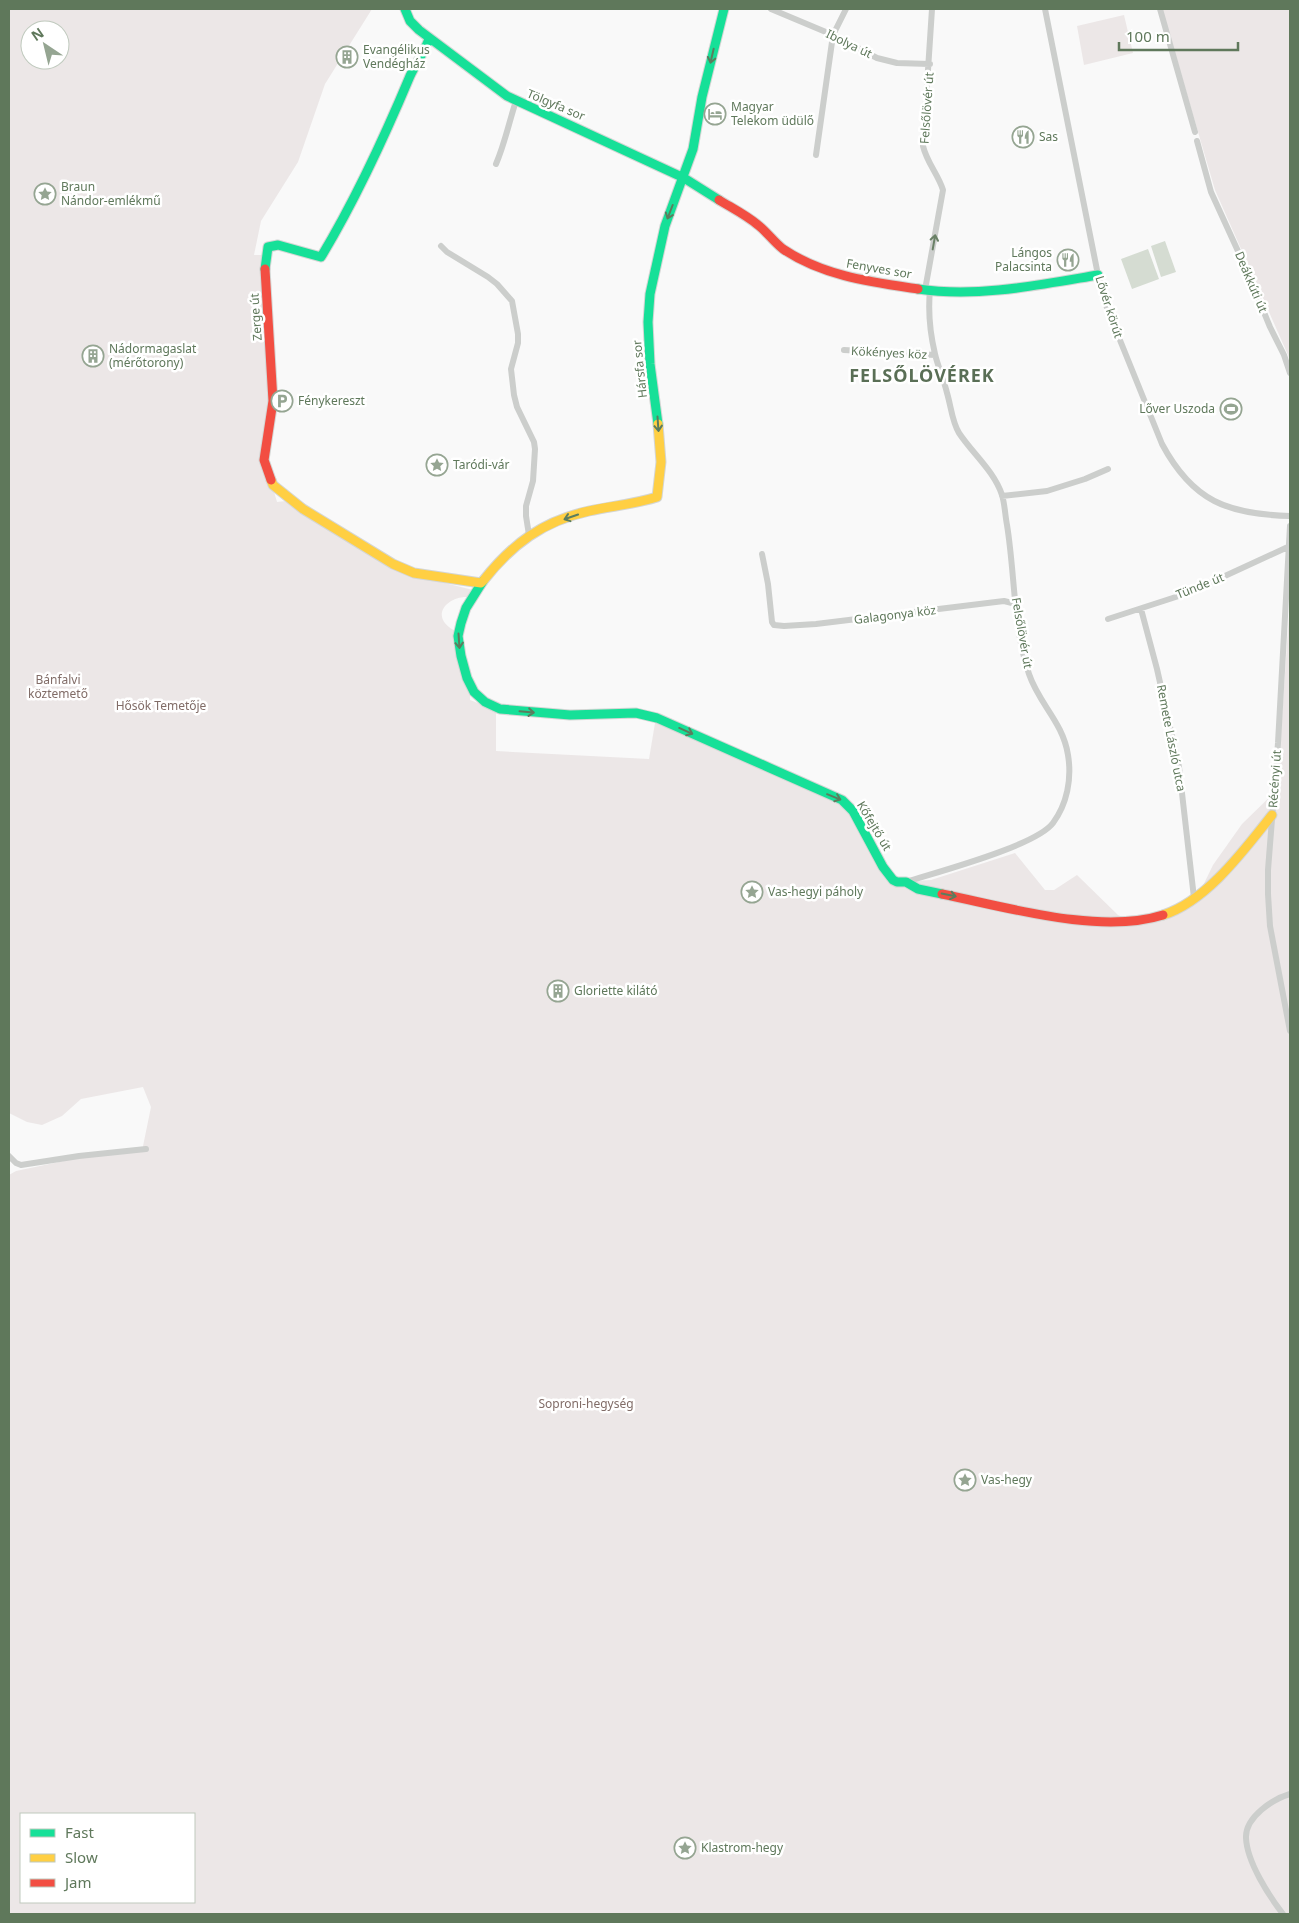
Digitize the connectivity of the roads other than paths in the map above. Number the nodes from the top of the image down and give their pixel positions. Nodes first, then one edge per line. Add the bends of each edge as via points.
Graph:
1 (405, 9) edge
2 (724, 9) edge
3 (771, 9) edge
4 (846, 9) edge
5 (932, 9) edge
6 (1045, 9) edge
7 (1160, 9) edge
8 (833, 35) junction
9 (429, 38) junction
10 (930, 64) junction
11 (516, 101) junction
12 (1195, 132) dead end
13 (1197, 141) dead end
14 (816, 155) dead end
15 (496, 164) dead end
16 (684, 178) junction
17 (441, 246) dead end
18 (1098, 275) junction
19 (927, 290) junction
20 (844, 350) dead end
21 (935, 355) junction
22 (1290, 373) edge
23 (1108, 469) dead end
24 (1002, 496) junction
25 (1290, 516) edge
26 (1290, 526) edge
27 (529, 535) junction
28 (1290, 546) edge
29 (762, 554) dead end
30 (481, 583) junction
31 (1016, 604) junction
32 (1141, 609) junction
33 (464, 615) joint
34 (1108, 619) dead end
35 (1272, 815) junction
36 (906, 882) junction
37 (1194, 898) junction
38 (1290, 1031) edge
39 (146, 1149) dead end
40 (9, 1156) edge
41 (1290, 1794) edge
42 (1283, 1914) edge

1 - 9 street via 410,21
2 -> 16 street, Hársfa sor via 702,97 694,149
3 - 8 street, Ibolya út
4 - 8 street
5 - 10 street, Felsőlövér út
6 - 18 street, Lővér körút
7 - 12 street
8 - 10 street, Ibolya út via 877,58
8 - 14 street
9 - 11 street, Tölgyfa sor
9 - 30 street, Zerge út via 387,132 321,257 278,245 268,247 266,268 273,401 264,460 270,480 282,493 393,564 414,573
19 -> 10 street, Felsőlövér út via 943,190 923,146
11 - 15 street
11 - 16 street, Tölgyfa sor
13 - 22 street, Deákkúti út via 1211,192
16 - 19 street, Fenyves sor via 745,216 782,248 815,266 871,282
16 -> 27 street, Hársfa sor via 665,226 648,307 650,364 661,462 657,497 568,517
17 - 27 street via 497,284 512,301 518,334 511,370 514,395 535,449 533,480 526,506
18 - 19 street, Fenyves sor via 982,291
18 - 25 street, Lővér körút via 1107,308 1172,464 1197,490 1216,503 1259,515
19 - 21 street, Felsőlövér út
20 - 21 street, Kökényes köz
21 - 24 street, Felsőlövér út via 959,433 985,466
23 - 24 street via 1047,491
24 - 31 street, Felsőlövér út
26 - 28 street, Récényi út
27 - 30 street, Hársfa sor
28 - 32 street, Tünde út via 1188,592
28 - 35 street, Récényi út
29 - 31 street, Galagonya köz via 774,625 816,624 1004,601
30 - 33 street, Hársfa sor
31 - 36 street, Felsőlövér út via 1029,675 1061,728 1065,741 1069,774 1061,811 1051,826 1022,843
32 - 34 street, Tünde út
32 - 37 street, Remete László utca via 1179,767
33 -> 36 street, Kőfejtő út via 458,636 465,678 475,694 490,707 570,715 636,713 656,718 842,800 853,811 893,880
35 - 37 street, Kőfejtő út via 1235,860
35 - 38 street, Récényi út via 1268,870 1270,926
36 -> 37 street, Kőfejtő út via 918,889 1035,912 1126,923 1170,913
39 - 40 street via 21,1165
41 - 42 street via 1256,1815 1246,1838 1263,1884

